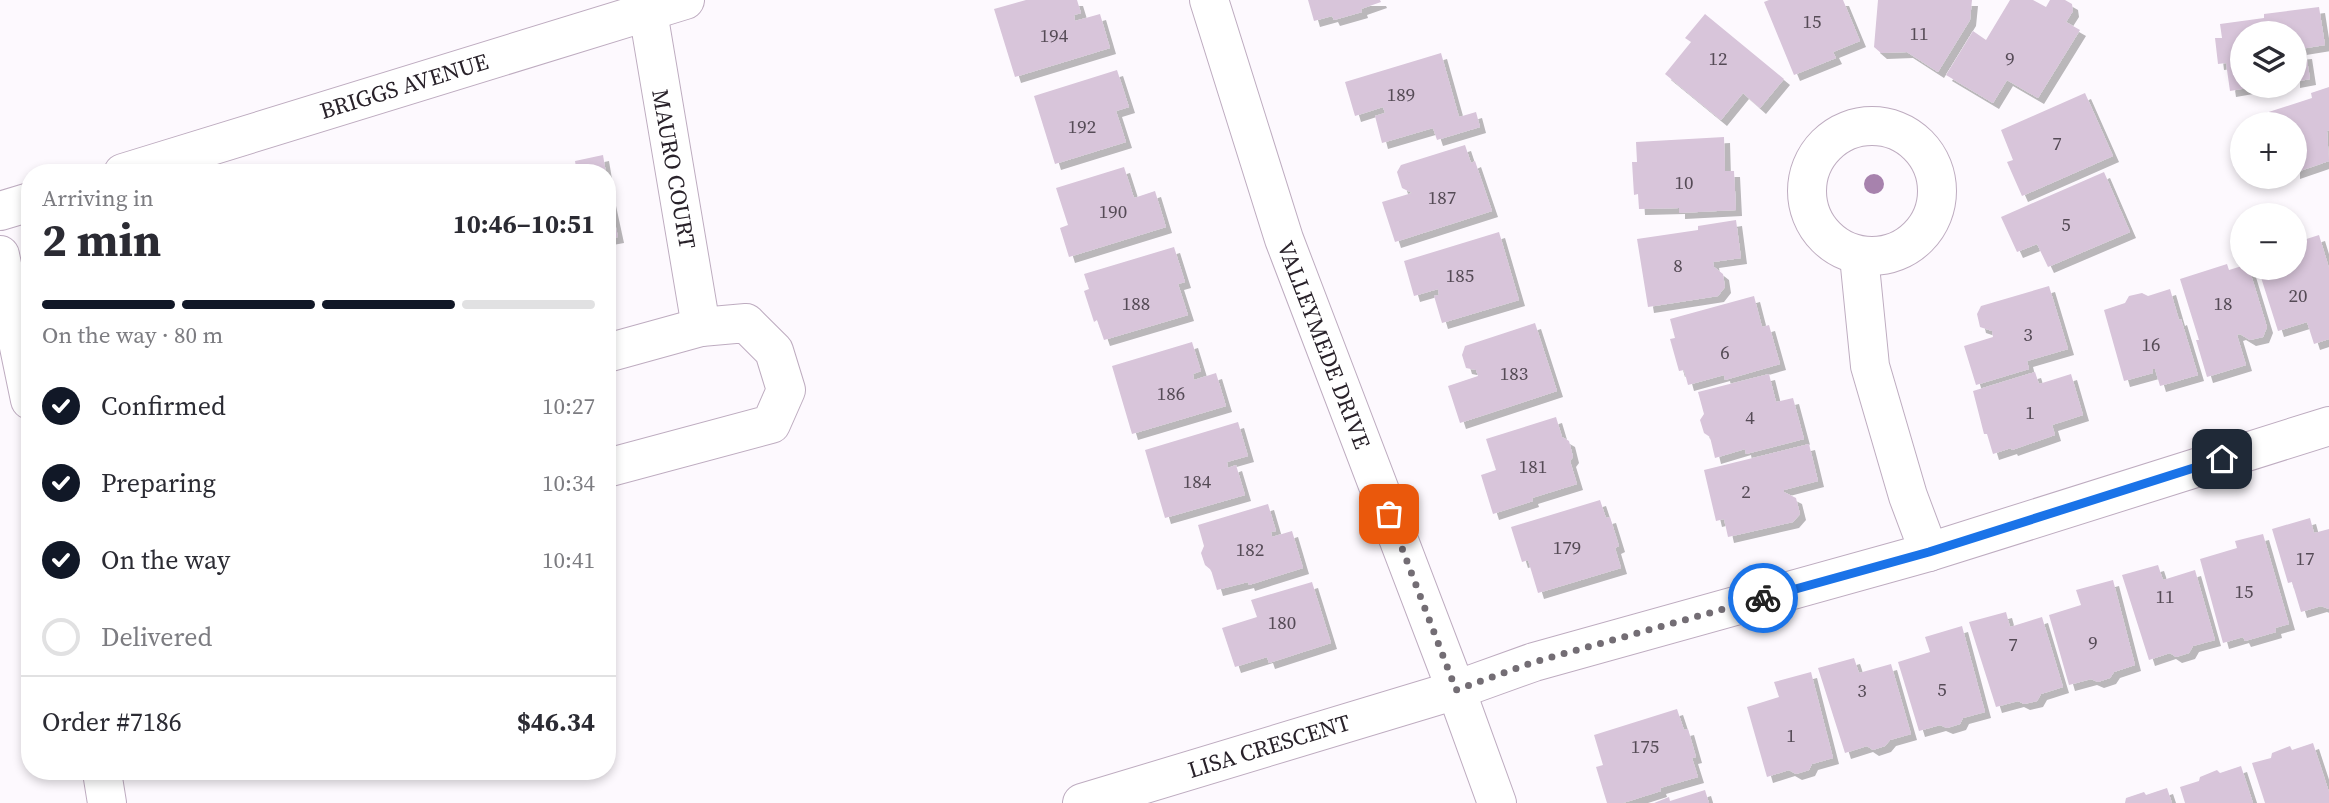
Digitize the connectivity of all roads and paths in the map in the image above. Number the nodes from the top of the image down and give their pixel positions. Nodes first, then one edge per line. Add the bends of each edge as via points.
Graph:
1 (685, 0) edge
2 (1209, 0) edge
3 (647, 6) edge
4 (151, 164) edge
5 (21, 205) edge
6 (0, 211) edge
7 (0, 255) edge
8 (1859, 256) dead end
9 (701, 327) junction
10 (616, 350) edge
11 (21, 356) edge
12 (2329, 426) edge
13 (616, 466) edge
14 (1929, 552) junction
15 (1456, 690) junction
16 (103, 780) edge
17 (107, 803) edge
18 (1082, 803) edge
19 (1497, 803) edge

1 - 3 street, BRIGGS AVENUE
2 - 15 street, VALLEYMEDE DRIVE via 1284,239
3 - 4 street, BRIGGS AVENUE
3 - 9 street, MAURO COURT
5 - 6 street
7 - 11 street
8 - 14 street via 1870,366
9 - 10 street
9 - 13 street via 746,323 774,351 786,390 771,424
12 - 14 street, LISA CRESCENT
14 - 15 street, LISA CRESCENT via 1534,662
15 - 18 street, LISA CRESCENT
15 - 19 street, VALLEYMEDE DRIVE
16 - 17 street

